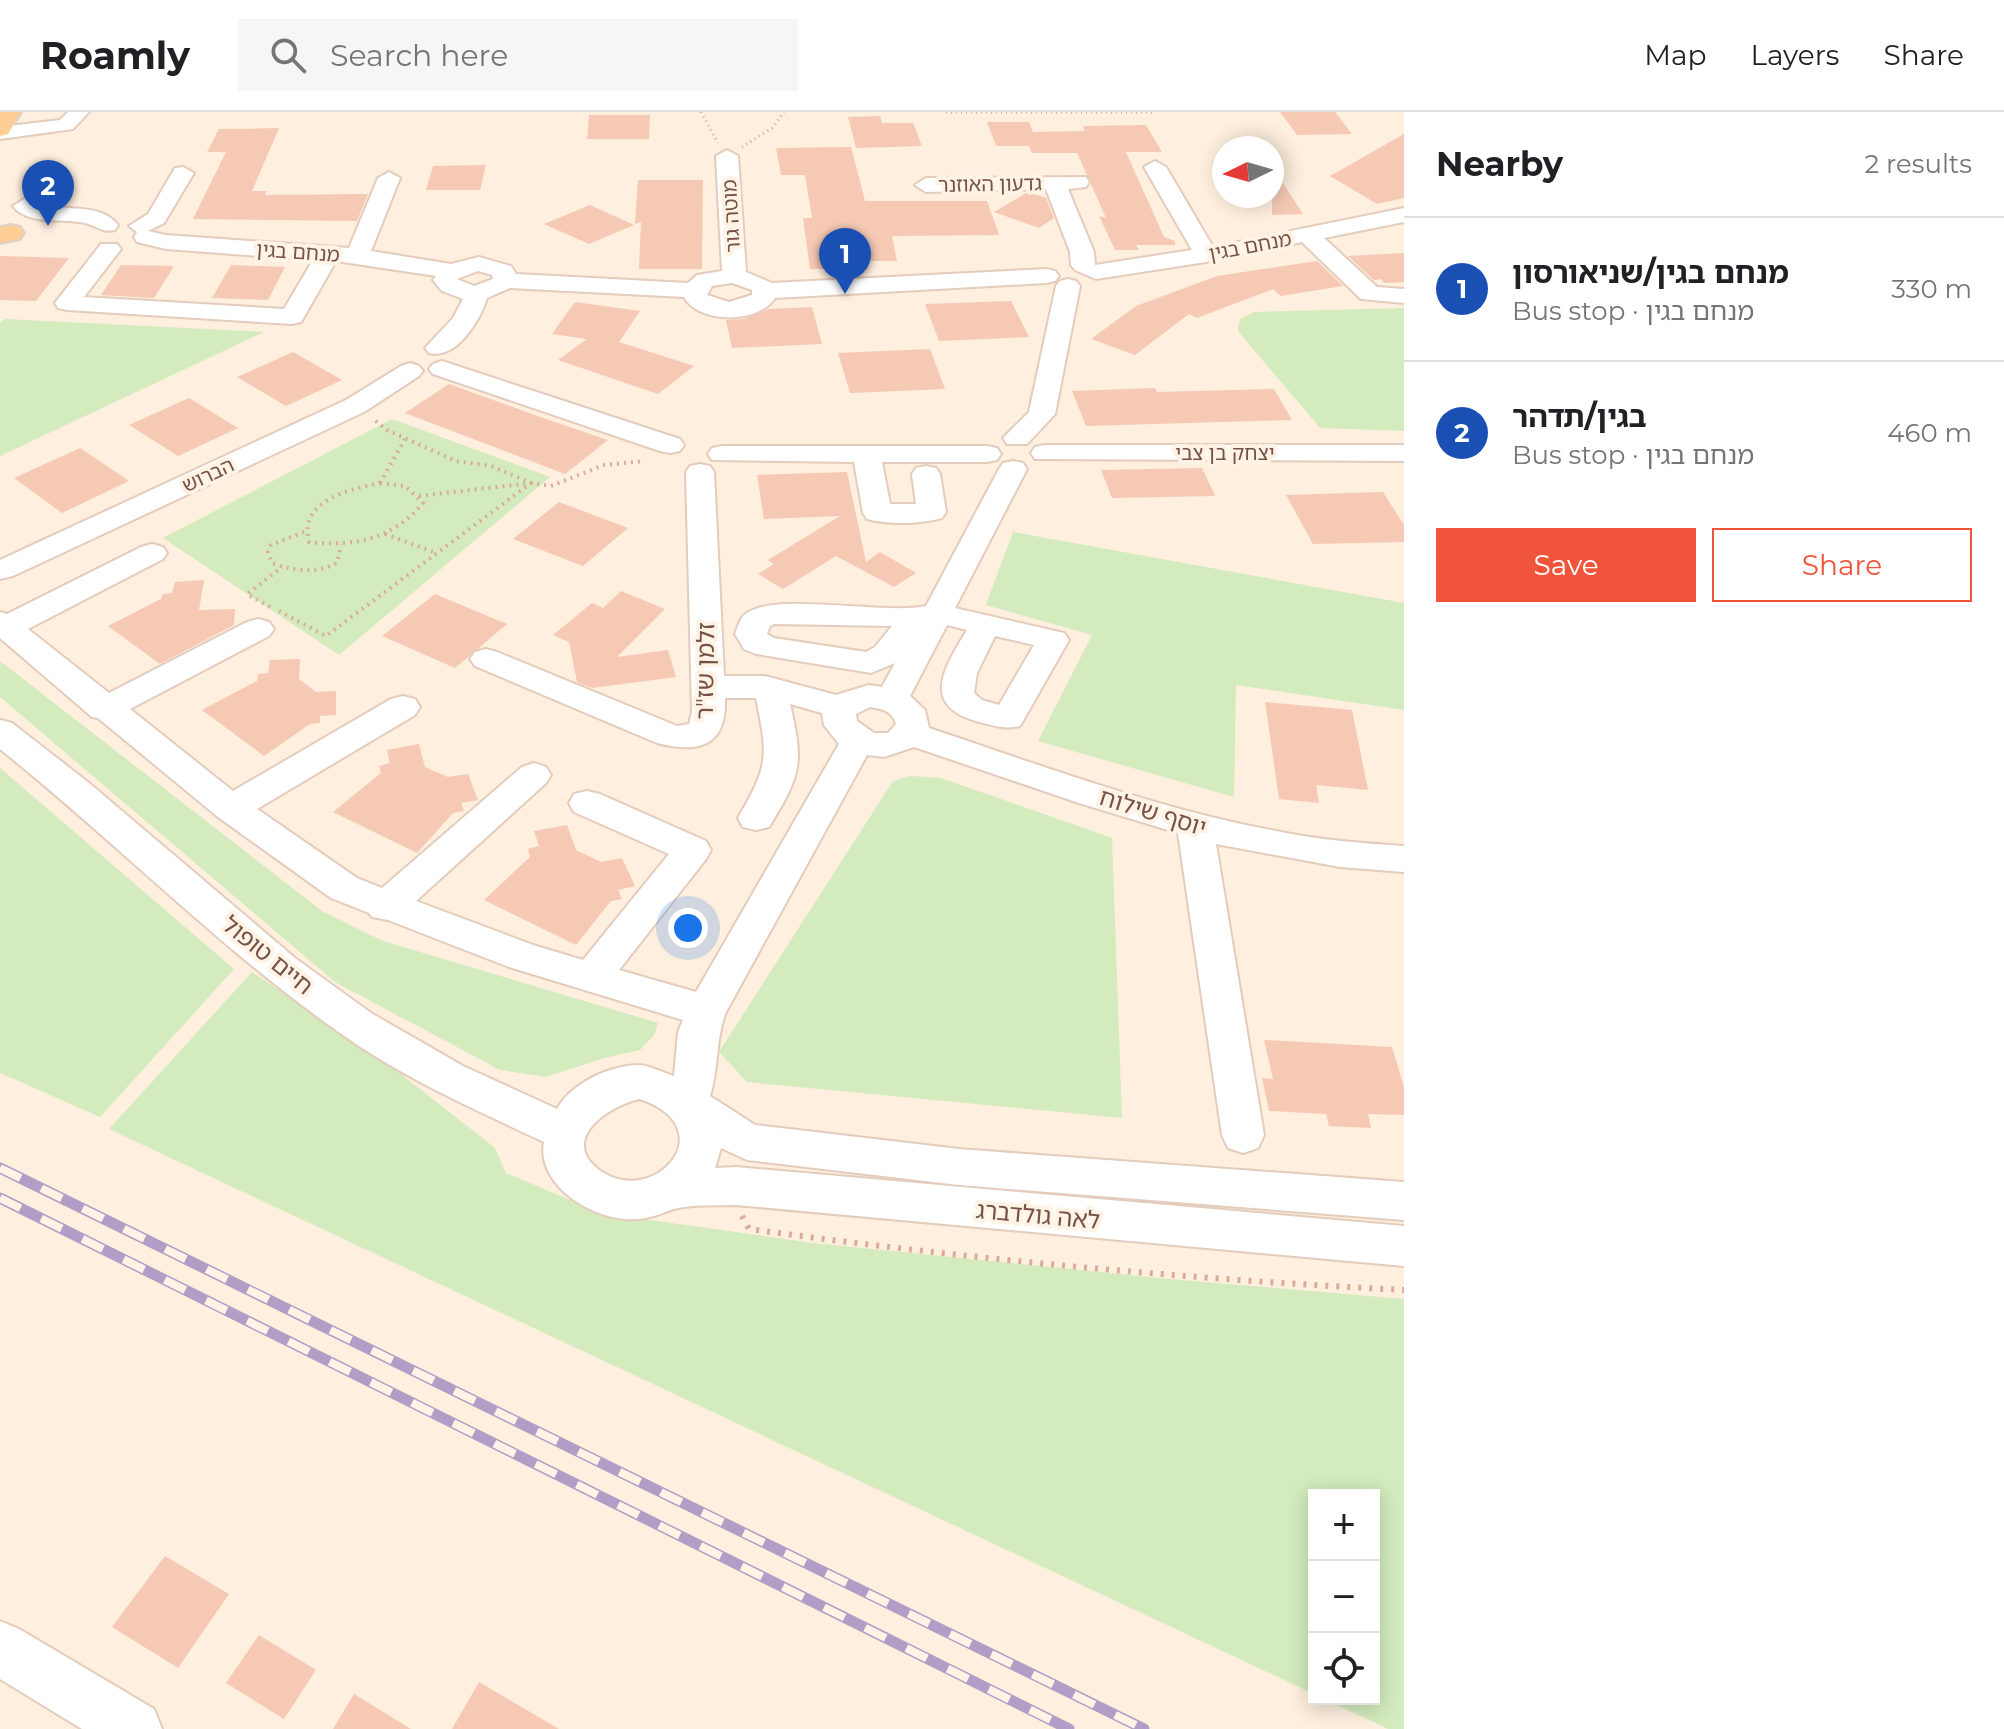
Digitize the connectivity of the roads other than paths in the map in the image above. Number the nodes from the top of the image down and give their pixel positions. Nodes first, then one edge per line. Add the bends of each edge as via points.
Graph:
1 (9, 112) edge
2 (80, 112) edge
3 (0, 131) edge
4 (727, 156) road end
5 (1155, 167) dead end
6 (183, 173) dead end
7 (389, 178) dead end
8 (1054, 182) junction
9 (1078, 182) dead end
10 (926, 185) dead end
11 (24, 206) dead end
12 (1404, 215) edge
13 (142, 232) junction
14 (16, 233) edge
15 (1307, 235) junction
16 (101, 237) junction
17 (328, 254) junction
18 (1206, 255) junction
19 (358, 256) junction
20 (451, 271) junction
21 (1074, 275) junction
22 (734, 276) junction
23 (505, 281) junction
24 (694, 290) junction
25 (764, 291) junction
26 (476, 293) junction
27 (1404, 296) edge
28 (440, 358) junction
29 (1017, 438) junction
30 (1045, 453) junction
31 (1404, 453) edge
32 (867, 454) junction
33 (1000, 462) junction
34 (711, 463) junction
35 (926, 474) dead end
36 (152, 553) dead end
37 (2, 598) edge
38 (926, 615) junction
39 (985, 625) dead end
40 (258, 629) dead end
41 (486, 659) dead end
42 (709, 687) junction
43 (770, 688) junction
44 (892, 699) junction
45 (403, 707) dead end
46 (842, 707) junction
47 (104, 709) junction
48 (0, 731) edge
49 (909, 733) junction
50 (858, 741) junction
51 (534, 775) dead end
52 (587, 803) dead end
53 (231, 808) junction
54 (756, 818) dead end
55 (1195, 826) junction
56 (1404, 859) edge
57 (385, 907) junction
58 (591, 977) junction
59 (702, 1022) junction
60 (640, 1082) junction
61 (690, 1104) junction
62 (566, 1133) junction
63 (1243, 1135) dead end
64 (672, 1190) junction
65 (1404, 1201) edge
66 (1404, 1246) edge
67 (0, 1648) edge
68 (134, 1729) edge

1 - 3 main road
2 - 3 street via 66,125
4 - 22 street, מוטה גור
5 - 18 street
6 - 13 street
7 - 19 street
8 - 9 street, גדעון האוזנר
8 - 10 street, גדעון האוזנר
8 - 21 street, גדעון האוזנר via 1082,252
11 - 16 street via 37,213 95,217
12 - 15 street, מנחם בגין
13 - 16 street via 127,247
13 - 17 street, מנחם בגין via 166,242
14 - 16 street
15 - 18 street, מנחם בגין
15 - 27 street via 1370,294
16 - 17 street via 67,303 292,317
17 - 19 street, מנחם בגין
18 - 21 street, מנחם בגין
19 - 20 street, מנחם בגין
20 - 23 street, מנחם בגין via 489,265 503,271
20 - 26 street via 445,280 448,286
21 - 25 street, מנחם בגין
21 - 29 street via 1042,414
22 - 24 street via 705,280
22 - 25 street via 755,281
23 - 24 street
23 - 26 street
24 - 25 street via 702,303 734,309 755,304
26 - 28 street via 472,309
28 - 34 street via 666,452 697,440 715,445
28 - 37 street, הברוש via 416,348 402,355 400,366 410,371 355,406
29 - 30 street
29 - 33 street via 998,440 988,449
30 - 31 street, יצחק בן צבי
30 - 33 street via 1037,467
32 - 33 street
32 - 34 street
32 - 35 street via 877,513 932,512
33 - 38 street
34 - 42 street, זלמן שז"ר
36 - 37 street
37 - 47 street
38 - 39 street
38 - 44 street
40 - 47 street
41 - 42 street, זלמן שז"ר via 683,738 700,735 707,726
42 - 43 street
43 - 46 street
43 - 54 street via 783,763 777,786
44 - 46 street via 864,697
44 - 49 street via 911,714
45 - 53 street
46 - 50 street via 840,726
47 - 53 street
48 - 62 street, חיים טופול via 281,969 357,1024 448,1078
49 - 50 street via 888,744
49 - 55 street, יוסף שילוח
50 - 59 street
51 - 57 street
52 - 58 street via 693,850
53 - 57 street via 344,888
55 - 56 street, יוסף שילוח via 1285,848
55 - 63 street
57 - 58 street
58 - 59 street
59 - 60 street via 666,1064
59 - 61 street
60 - 61 street via 674,1092
60 - 62 street via 592,1096 570,1119
61 - 64 street via 704,1141 700,1160
61 - 65 street, לאה גולדברג via 747,1142 959,1167
62 - 64 street via 573,1170 605,1195 628,1200
64 - 66 street, לאה גולדברג via 736,1186
67 - 68 street

